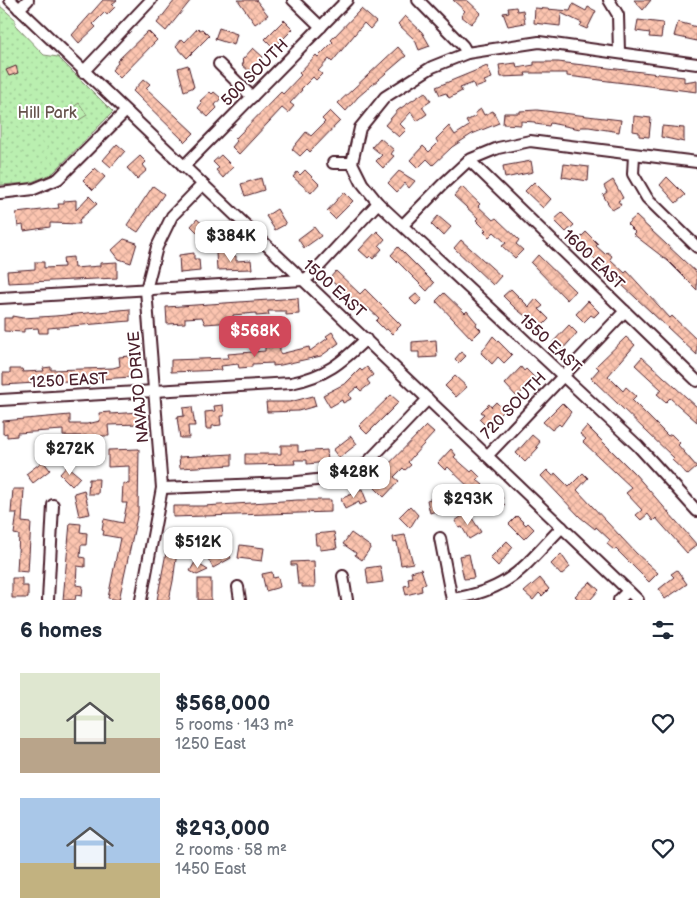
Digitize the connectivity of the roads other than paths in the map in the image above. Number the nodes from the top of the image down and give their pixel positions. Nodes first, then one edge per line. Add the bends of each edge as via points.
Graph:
1 (10, 0) edge
2 (28, 0) edge
3 (151, 0) edge
4 (293, 0) edge
5 (347, 0) edge
6 (418, 0) edge
7 (610, 0) edge
8 (19, 9) junction
9 (321, 27) junction
10 (619, 52) junction
11 (468, 54) junction
12 (219, 64) dead end
13 (697, 64) edge
14 (83, 72) junction
15 (252, 97) junction
16 (125, 112) junction
17 (634, 155) junction
18 (468, 160) junction
19 (333, 162) dead end
20 (697, 162) edge
21 (352, 163) junction
22 (183, 166) junction
23 (202, 186) junction
24 (0, 193) edge
25 (378, 203) junction
26 (403, 225) junction
27 (697, 247) edge
28 (302, 280) junction
29 (146, 290) junction
30 (0, 298) edge
31 (625, 311) junction
32 (366, 339) junction
33 (562, 377) junction
34 (697, 381) edge
35 (156, 392) junction
36 (428, 399) junction
37 (0, 400) edge
38 (487, 456) junction
39 (162, 488) junction
40 (53, 505) dead end
41 (697, 511) edge
42 (562, 527) junction
43 (440, 538) dead end
44 (343, 576) dead end
45 (238, 587) dead end
46 (628, 591) junction
47 (452, 599) edge
48 (48, 600) edge
49 (141, 600) edge
50 (240, 600) edge
51 (347, 600) edge
52 (620, 600) edge
53 (638, 600) edge

1 - 8 street, 1500 EAST
2 - 8 street
3 - 14 street
4 - 9 street
5 - 9 street, 500 SOUTH
6 - 11 street
7 - 10 street via 618,15
8 - 14 street, 1500 EAST
9 - 15 street, 500 SOUTH
10 - 11 street via 539,42
10 - 13 street
11 - 21 street via 432,66 385,97 360,128
12 - 15 street
14 - 16 street, 1500 EAST
15 - 22 street, 500 SOUTH
16 - 22 street, 1500 EAST
16 - 24 street via 58,179 34,190
17 - 18 street via 530,141 498,148
17 - 20 street
17 - 27 street via 633,174 647,198
18 - 26 street
18 - 31 street, 1600 EAST
19 - 21 street
21 - 25 street, 1550 EAST via 362,184
22 - 23 street, 1500 EAST
23 - 28 street, 1500 EAST
23 - 29 street, NAVAJO DRIVE via 172,216 158,248
25 - 26 street, 1550 EAST
25 - 28 street
26 - 33 street, 1550 EAST
28 - 29 street
28 - 32 street, 1500 EAST
29 - 30 street
29 - 35 street, NAVAJO DRIVE
31 - 33 street, 720 SOUTH
31 - 34 street, 1600 EAST
32 - 35 street, 1250 EAST via 336,367 306,380
32 - 36 street, 1500 EAST
33 - 38 street, 720 SOUTH
33 - 41 street, 1550 EAST via 638,446
35 - 37 street, 1250 EAST
35 - 39 street, NAVAJO DRIVE
36 - 38 street, 1500 EAST
36 - 39 street via 365,465 343,477 289,483
38 - 42 street, 1500 EAST
39 - 49 street, NAVAJO DRIVE
40 - 48 street
42 - 46 street, 1500 EAST
42 - 47 street via 506,582 488,591
43 - 47 street
44 - 51 street
45 - 50 street
46 - 52 street
46 - 53 street, 1500 EAST

